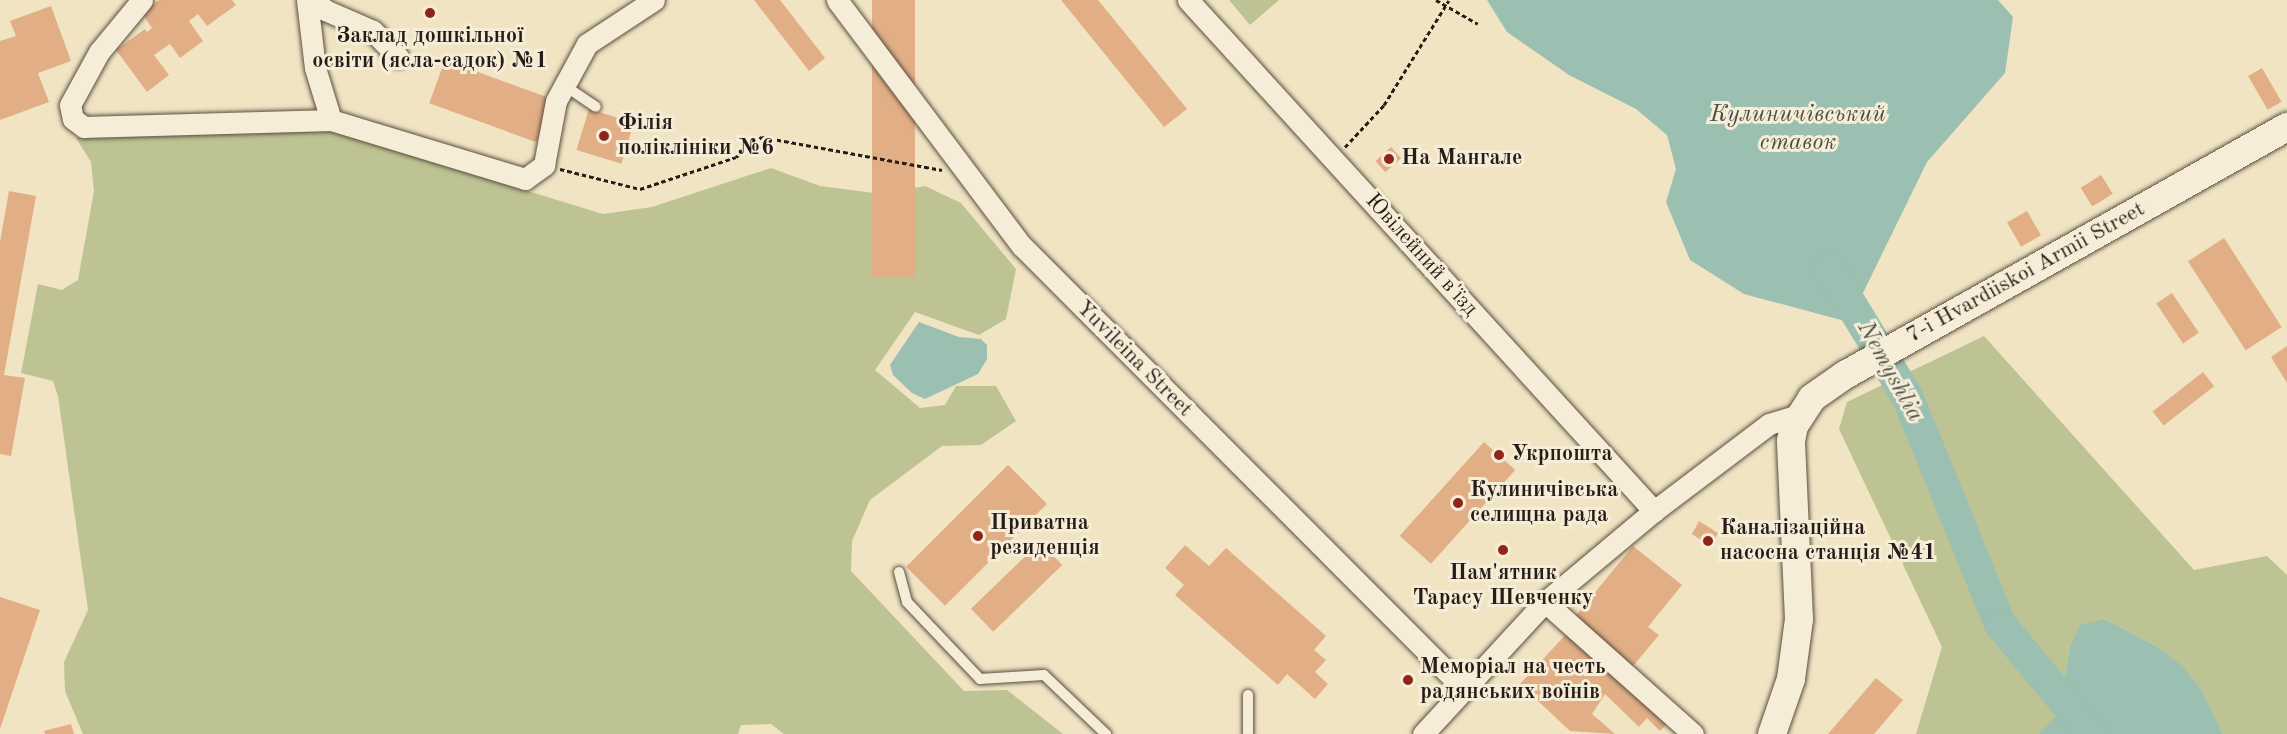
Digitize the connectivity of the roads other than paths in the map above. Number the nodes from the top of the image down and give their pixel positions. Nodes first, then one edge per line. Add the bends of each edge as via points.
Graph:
1 (142, 0) edge
2 (307, 0) edge
3 (314, 0) edge
4 (654, 0) edge
5 (837, 0) edge
6 (1188, 0) edge
7 (398, 57) dead end
8 (565, 86) junction
9 (596, 107) dead end
10 (331, 120) junction
11 (2287, 127) edge
12 (1801, 414) junction
13 (1654, 511) junction
14 (899, 572) dead end
15 (1545, 602) junction
16 (1464, 689) junction
17 (1248, 695) dead end
18 (1106, 734) edge
19 (1248, 734) edge
20 (1423, 734) edge
21 (1693, 734) edge
22 (1772, 734) edge

1 - 10 street via 99,52 70,105 73,118 84,127
2 - 10 street via 315,68
3 - 7 street via 325,10 373,31
4 - 8 street via 587,44
5 - 16 street, Yuvileina Street via 1022,246
6 - 13 street, Ювілейний в'їзд
8 - 9 lane
8 - 10 street via 556,102 544,165 525,179
11 - 12 main road, 7-i Hvardiiskoi Armii Street via 1845,375 1812,398
12 - 13 street via 1769,424
12 - 22 main road via 1791,441 1799,619 1791,679
13 - 15 street
14 - 18 lane via 907,602 980,679 1044,675
15 - 16 street
15 - 21 street
16 - 20 street
17 - 19 lane

